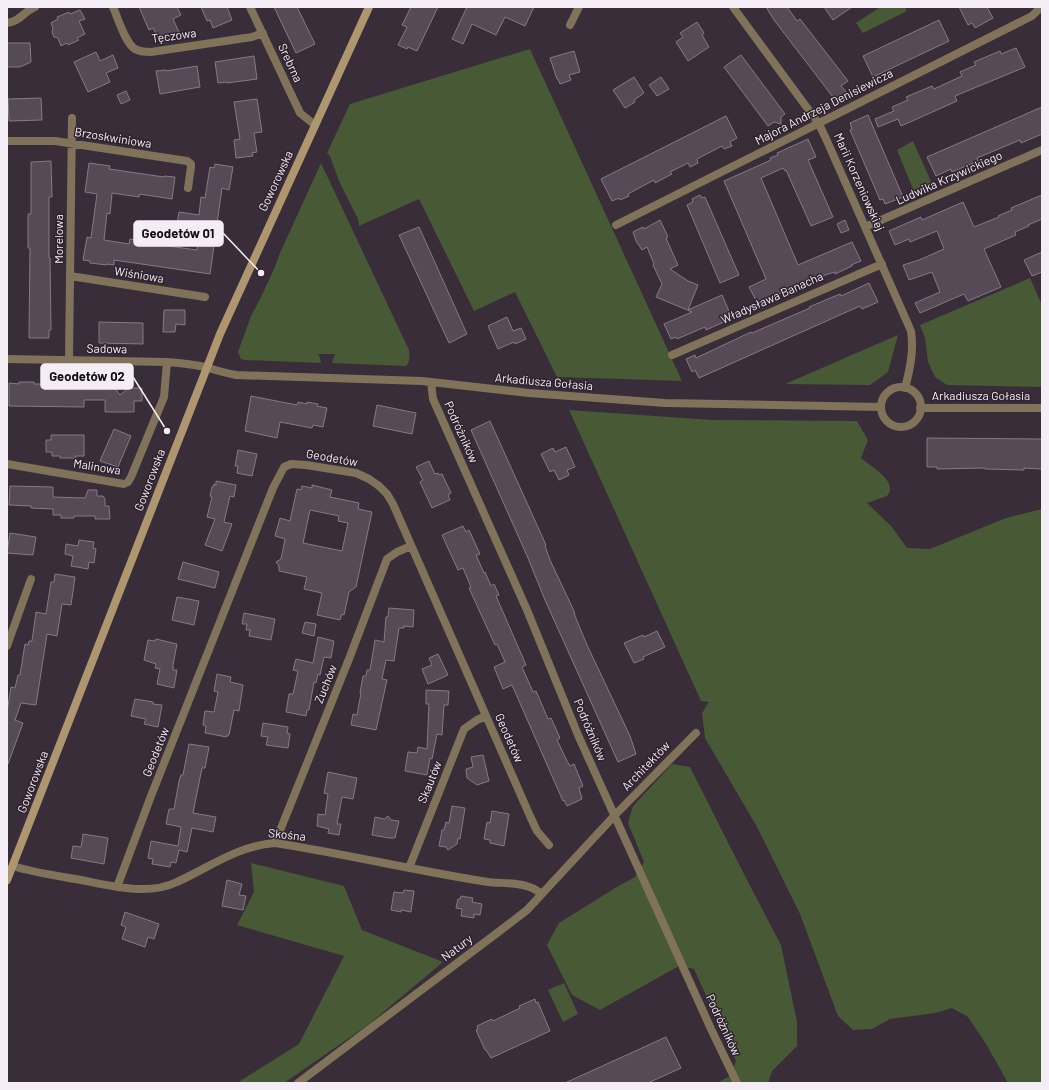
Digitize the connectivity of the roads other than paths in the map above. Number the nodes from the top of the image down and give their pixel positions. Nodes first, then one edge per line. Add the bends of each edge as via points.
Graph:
1 (113, 7) edge
2 (250, 7) edge
3 (369, 7) edge
4 (579, 7) edge
5 (733, 7) edge
6 (1041, 7) edge
7 (30, 8) edge
8 (7, 23) edge
9 (570, 26) dead end
10 (263, 33) junction
11 (72, 118) dead end
12 (819, 124) junction
13 (315, 125) junction
14 (7, 141) edge
15 (72, 143) junction
16 (1042, 150) edge
17 (188, 188) dead end
18 (616, 225) dead end
19 (865, 227) junction
20 (882, 264) junction
21 (70, 276) junction
22 (205, 297) dead end
23 (672, 355) dead end
24 (7, 359) edge
25 (69, 360) junction
26 (167, 362) junction
27 (207, 368) junction
28 (431, 382) junction
29 (905, 388) junction
30 (881, 407) junction
31 (920, 408) junction
32 (1042, 408) edge
33 (7, 464) edge
34 (411, 546) junction
35 (31, 579) dead end
36 (7, 646) edge
37 (486, 716) junction
38 (696, 733) dead end
39 (615, 816) junction
40 (275, 843) junction
41 (549, 845) dead end
42 (13, 866) junction
43 (409, 868) junction
44 (7, 880) edge
45 (117, 886) junction
46 (541, 894) junction
47 (298, 1083) edge
48 (737, 1083) edge

1 - 10 street, Tęczowa via 131,46 143,52 252,37
2 - 10 street, Srebrna
3 - 13 street, Goworowska
4 - 9 street
5 - 12 street, Marii Korzeniowskiej
6 - 12 street, Majora Andrzeja Denisiewicza via 1032,16
7 - 8 street via 18,20
10 - 13 street, Srebrna via 300,113
11 - 15 street, Morelowa
12 - 18 street, Majora Andrzeja Denisiewicza
12 - 19 street, Marii Korzeniowskiej
13 - 27 street, Goworowska via 249,268
14 - 15 street, Brzoskwiniowa
15 - 17 street, Brzoskwiniowa via 187,161 191,164
15 - 21 street, Morelowa
16 - 19 street, Ludwika Krzywickiego
19 - 20 street, Marii Korzeniowskiej
20 - 23 street, Władysława Banacha
20 - 29 street, Marii Korzeniowskiej via 911,332 911,363
21 - 22 street, Wiśniowa
21 - 25 street, Morelowa
24 - 25 street, Sadowa
25 - 26 street, Sadowa
26 - 27 street, Sadowa
26 - 33 street, Malinowa via 164,397 128,482 124,484
27 - 28 street, Arkadiusza Gołasia via 236,375
27 - 42 street, Goworowska
28 - 30 street, Arkadiusza Gołasia via 528,393 665,403
28 - 39 street, Podróżników via 433,399
29 - 30 street via 890,390 884,397
29 - 31 street via 917,396
30 - 31 street via 886,421 903,427 912,423
31 - 32 street, Arkadiusza Gołasia
34 - 37 street, Geodetów
34 - 40 street, Zuchów via 387,559
34 - 45 street, Geodetów via 387,494 369,479 356,473 306,465 291,464 284,467 273,488
35 - 36 street
37 - 41 street, Geodetów via 537,831
37 - 43 street, Skautów via 464,729
38 - 39 street, Architektów
39 - 46 street, Natury
39 - 48 street, Podróżników
40 - 43 street, Skośna
40 - 45 street, Skośna via 244,848 176,883 160,888
42 - 44 street, Goworowska
42 - 45 street, Skośna
43 - 46 street, Skośna via 526,886
46 - 47 street, Natury via 527,910 505,928

